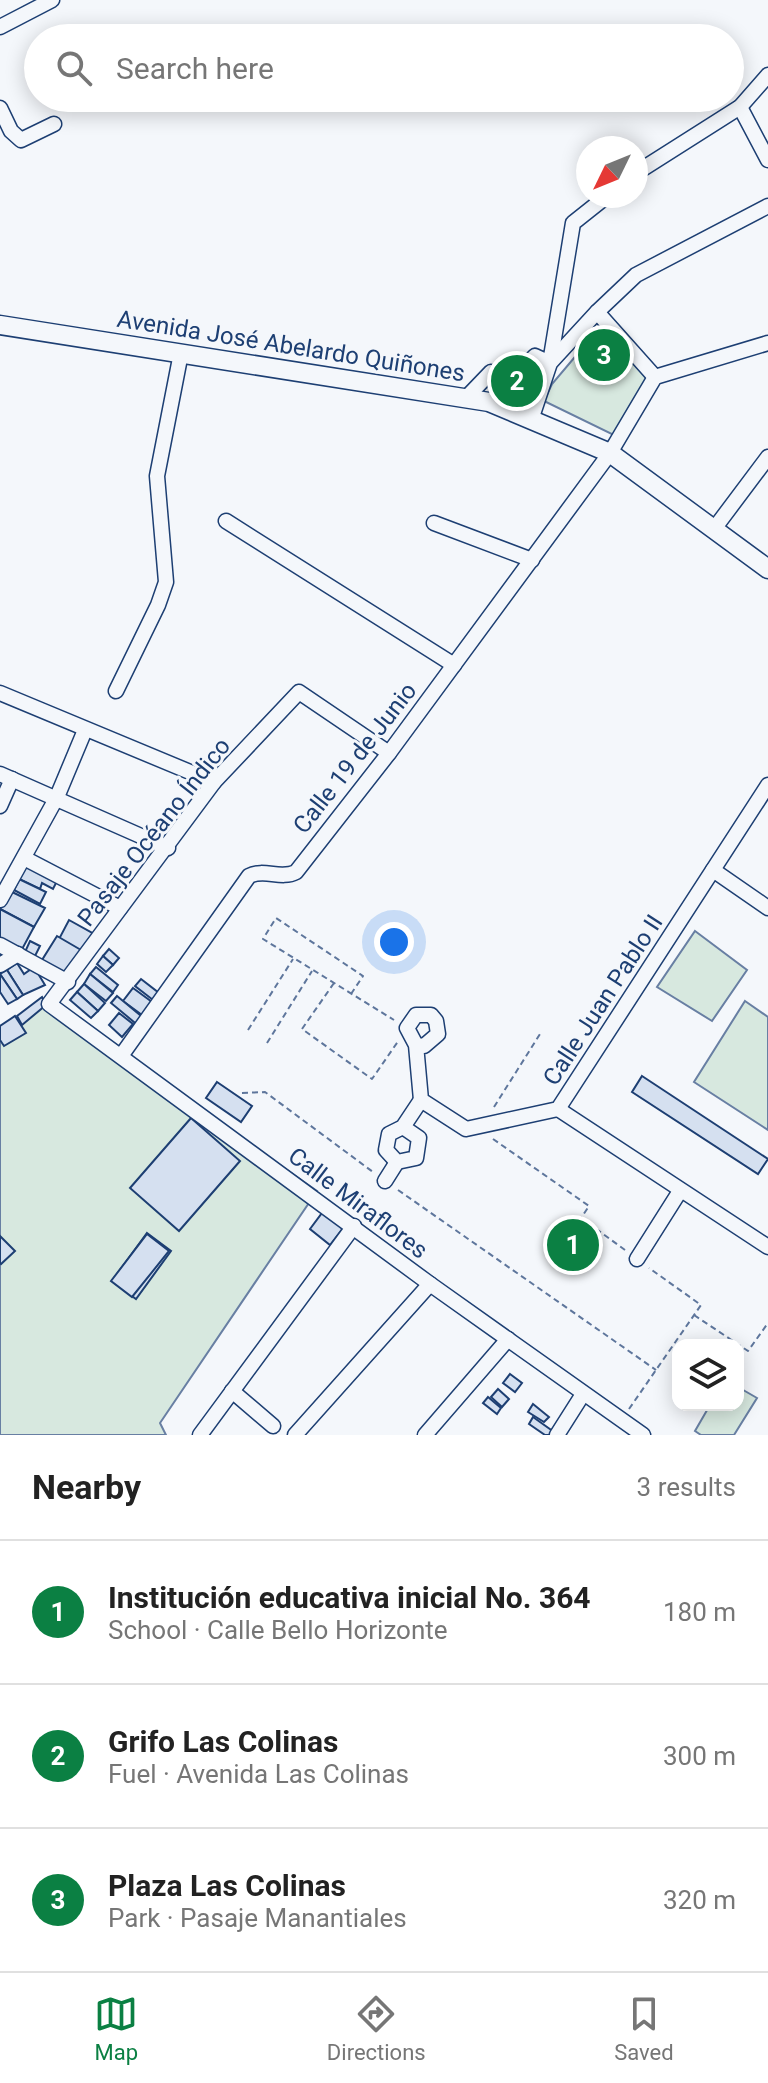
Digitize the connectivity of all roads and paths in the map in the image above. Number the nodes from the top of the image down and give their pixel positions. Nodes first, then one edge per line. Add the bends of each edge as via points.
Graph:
1 (52, 0) edge
2 (0, 27) edge
3 (768, 75) edge
4 (744, 102) edge
5 (0, 108) edge
6 (732, 112) edge
7 (743, 112) edge
8 (54, 124) dead end
9 (768, 160) edge
10 (648, 165) edge
11 (768, 206) edge
12 (592, 208) edge
13 (597, 312) junction
14 (0, 325) edge
15 (768, 343) edge
16 (181, 353) junction
17 (550, 363) junction
18 (655, 377) junction
19 (511, 380) junction
20 (466, 398) junction
21 (524, 417) junction
22 (610, 453) junction
23 (768, 457) edge
24 (226, 521) dead end
25 (434, 523) dead end
26 (714, 529) junction
27 (532, 560) junction
28 (768, 569) edge
29 (454, 665) junction
30 (116, 691) dead end
31 (0, 693) edge
32 (85, 730) junction
33 (389, 753) junction
34 (6, 777) edge
35 (214, 782) junction
36 (768, 785) edge
37 (57, 797) junction
38 (0, 806) edge
39 (168, 848) junction
40 (24, 858) junction
41 (713, 870) junction
42 (0, 900) edge
43 (120, 908) junction
44 (768, 908) edge
45 (0, 945) edge
46 (18, 954) junction
47 (293, 958) junction
48 (0, 965) edge
49 (313, 970) junction
50 (68, 982) junction
51 (334, 983) junction
52 (351, 994) junction
53 (49, 1004) joint
54 (407, 1028) junction
55 (248, 1030) dead end
56 (540, 1034) dead end
57 (267, 1043) dead end
58 (416, 1045) junction
59 (121, 1056) junction
60 (242, 1093) dead end
61 (421, 1100) junction
62 (558, 1109) junction
63 (480, 1126) junction
64 (403, 1127) junction
65 (397, 1162) junction
66 (385, 1181) junction
67 (680, 1191) junction
68 (354, 1226) junction
69 (768, 1247) edge
70 (637, 1259) junction
71 (430, 1284) junction
72 (694, 1315) junction
73 (768, 1323) edge
74 (508, 1339) junction
75 (656, 1370) junction
76 (232, 1391) junction
77 (583, 1394) junction
78 (621, 1420) junction
79 (270, 1430) edge
80 (200, 1435) edge
81 (294, 1435) edge
82 (425, 1435) edge
83 (557, 1435) edge
84 (643, 1435) edge

1 - 2 street
3 - 4 street
5 - 8 street via 21,140
6 - 10 street
7 - 9 street
11 - 13 street via 636,275
12 - 17 street via 573,223
13 - 17 street
13 - 18 street
14 - 16 main road, Avenida José Abelardo Quiñones
15 - 18 street
16 - 20 main road, Avenida José Abelardo Quiñones
16 - 30 street via 157,476 166,582
17 - 19 street via 535,356
17 - 21 street
18 - 22 street, Calle 19 de Junio
19 - 20 street via 491,372
19 - 21 street
20 - 21 main road, Avenida José Abelardo Quiñones
21 - 22 main road, Avenida José Abelardo Quiñones
22 - 26 main road, Avenida José Abelardo Quiñones
22 - 27 street, Calle 19 de Junio
23 - 26 street
24 - 29 street
25 - 27 street
26 - 28 main road, Avenida José Abelardo Quiñones
27 - 29 street, Calle 19 de Junio
29 - 33 street, Calle 19 de Junio
31 - 32 street
32 - 35 street
32 - 37 street
33 - 35 street, Pasaje Océano Índico via 299,692
33 - 59 street, Calle 19 de Junio via 296,872 249,876
34 - 37 street
34 - 38 street
35 - 39 street, Pasaje Océano Índico
36 - 41 street, Calle Juan Pablo II
37 - 39 street
37 - 40 street
39 - 43 street, Pasaje Océano Índico
40 - 42 street
40 - 43 street
41 - 44 street
41 - 62 street, Calle Juan Pablo II
43 - 50 street, Pasaje Océano Índico
45 - 46 street
46 - 48 street
46 - 50 street
47 - 49 path
47 - 52 path via 263,939 276,918 363,976
47 - 55 path
49 - 51 path
49 - 57 path
50 - 53 street, Pasaje Océano Índico
51 - 52 path
51 - 54 path via 302,1029 372,1079
52 - 54 path
53 - 59 street, Calle Miraflores
54 - 58 street
54 - 58 street via 416,1015 431,1015 436,1021 438,1034 424,1046
56 - 63 path
58 - 61 street
59 - 68 street, Calle Miraflores
60 - 66 path via 265,1092
61 - 63 street via 466,1129
61 - 64 street
62 - 63 street, Calle Juan Pablo II
62 - 67 street
63 - 70 path via 589,1206 581,1218
64 - 65 street via 389,1134 386,1142
64 - 65 street via 419,1138 419,1148 416,1158
65 - 66 street
66 - 75 path
67 - 69 street
67 - 70 street
68 - 71 street, Calle Miraflores
68 - 76 street
70 - 72 path via 701,1305
71 - 74 street, Calle Miraflores
71 - 81 street
72 - 73 path via 748,1351
72 - 75 path
74 - 77 street, Calle Miraflores
74 - 82 street
75 - 78 path
76 - 79 street
76 - 80 street
77 - 78 street, Calle Miraflores
77 - 83 street
78 - 84 street, Calle Miraflores
79 - 81 street

